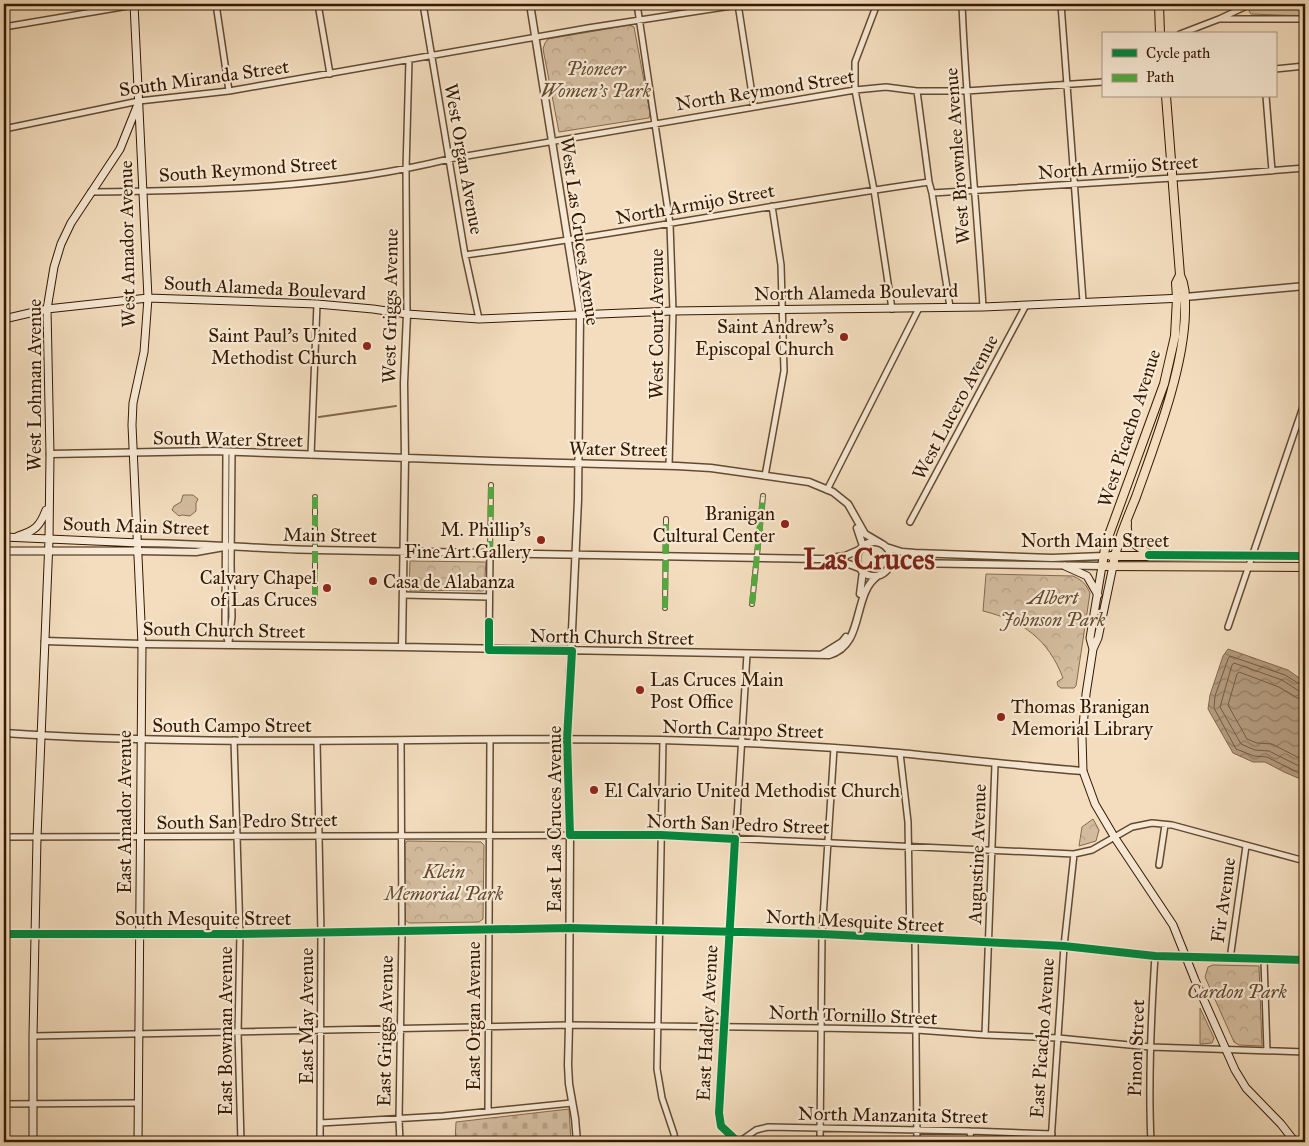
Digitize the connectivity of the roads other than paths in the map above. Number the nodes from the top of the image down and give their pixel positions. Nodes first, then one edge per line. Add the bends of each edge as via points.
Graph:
1 (136, 4) edge
2 (216, 4) edge
3 (318, 4) edge
4 (423, 4) edge
5 (530, 4) edge
6 (637, 4) edge
7 (740, 4) edge
8 (877, 4) edge
9 (962, 4) edge
10 (1061, 4) edge
11 (1159, 4) edge
12 (1251, 4) edge
13 (1305, 19) edge
14 (640, 20) junction
15 (1219, 20) junction
16 (4, 27) edge
17 (1160, 32) edge
18 (1186, 32) edge
19 (535, 37) junction
20 (432, 54) junction
21 (409, 60) junction
22 (1305, 66) edge
23 (1276, 69) edge
24 (330, 74) junction
25 (1102, 82) edge
26 (1067, 84) junction
27 (856, 90) junction
28 (229, 91) junction
29 (916, 91) junction
30 (966, 91) junction
31 (1166, 98) edge
32 (1266, 98) edge
33 (139, 102) junction
34 (754, 106) junction
35 (656, 123) junction
36 (4, 129) edge
37 (553, 141) junction
38 (449, 159) junction
39 (1305, 168) edge
40 (406, 170) junction
41 (1272, 171) junction
42 (1173, 178) junction
43 (929, 182) junction
44 (1075, 184) junction
45 (874, 190) junction
46 (976, 191) junction
47 (92, 192) junction
48 (144, 192) junction
49 (932, 193) junction
50 (772, 206) junction
51 (670, 224) junction
52 (568, 242) junction
53 (465, 255) junction
54 (1305, 286) edge
55 (148, 298) junction
56 (1181, 298) junction
57 (1083, 302) junction
58 (317, 304) junction
59 (1026, 305) junction
60 (950, 307) junction
61 (983, 307) junction
62 (919, 308) junction
63 (47, 309) junction
64 (892, 309) junction
65 (782, 310) junction
66 (673, 311) junction
67 (407, 314) junction
68 (580, 316) junction
69 (4, 319) edge
70 (479, 319) junction
71 (1305, 401) edge
72 (1303, 412) edge
73 (229, 452) junction
74 (50, 454) junction
75 (133, 454) junction
76 (311, 455) junction
77 (405, 458) junction
78 (578, 464) junction
79 (668, 466) junction
80 (765, 476) junction
81 (491, 485) dead end
82 (827, 490) junction
83 (315, 496) dead end
84 (762, 496) dead end
85 (48, 505) junction
86 (1129, 514) junction
87 (666, 519) dead end
88 (910, 522) dead end
89 (4, 537) edge
90 (13, 538) junction
91 (49, 540) junction
92 (139, 543) junction
93 (884, 545) junction
94 (228, 547) junction
95 (862, 547) junction
96 (316, 550) junction
97 (4, 551) edge
98 (48, 551) junction
99 (139, 551) junction
100 (404, 551) junction
101 (490, 553) junction
102 (575, 555) junction
103 (666, 556) junction
104 (1104, 556) junction
105 (1114, 556) junction
106 (1149, 556) junction
107 (1305, 556) edge
108 (756, 558) junction
109 (825, 559) junction
110 (1251, 561) junction
111 (889, 566) junction
112 (1064, 566) junction
113 (1102, 566) junction
114 (1112, 566) junction
115 (1305, 568) edge
116 (862, 570) junction
117 (879, 575) junction
118 (1098, 594) junction
119 (403, 595) junction
120 (489, 597) junction
121 (316, 603) dead end
122 (752, 604) dead end
123 (665, 608) dead end
124 (1228, 627) dead end
125 (45, 641) junction
126 (142, 644) junction
127 (229, 645) junction
128 (402, 647) junction
129 (1093, 649) junction
130 (489, 650) junction
131 (572, 651) junction
132 (1305, 653) edge
133 (747, 654) junction
134 (821, 655) junction
135 (1303, 660) dead end
136 (4, 733) edge
137 (41, 735) junction
138 (567, 739) junction
139 (141, 740) junction
140 (234, 740) junction
141 (317, 740) junction
142 (490, 740) junction
143 (663, 740) junction
144 (401, 741) junction
145 (741, 742) junction
146 (834, 748) junction
147 (900, 753) junction
148 (995, 764) junction
149 (1083, 771) junction
150 (1165, 824) junction
151 (236, 835) junction
152 (319, 835) junction
153 (401, 835) junction
154 (490, 835) junction
155 (661, 835) junction
156 (570, 836) junction
157 (4, 837) edge
158 (37, 837) junction
159 (140, 838) junction
160 (1115, 838) junction
161 (735, 839) junction
162 (828, 843) junction
163 (910, 846) junction
164 (1246, 846) junction
165 (991, 851) junction
166 (1074, 854) junction
167 (1305, 862) edge
168 (1159, 865) dead end
169 (570, 928) junction
170 (488, 929) junction
171 (658, 930) junction
172 (402, 932) junction
173 (729, 932) junction
174 (321, 933) junction
175 (4, 934) edge
176 (36, 934) junction
177 (240, 934) junction
178 (822, 934) junction
179 (140, 935) junction
180 (913, 939) junction
181 (988, 944) junction
182 (1064, 946) junction
183 (1155, 956) junction
184 (1186, 957) junction
185 (1230, 958) junction
186 (1264, 960) junction
187 (1305, 960) edge
188 (569, 1025) junction
189 (488, 1026) junction
190 (658, 1026) junction
191 (724, 1027) junction
192 (400, 1028) junction
193 (820, 1028) junction
194 (320, 1029) junction
195 (917, 1030) junction
196 (238, 1033) junction
197 (138, 1034) junction
198 (985, 1035) junction
199 (33, 1036) junction
200 (1058, 1038) junction
201 (1150, 1047) junction
202 (1227, 1050) junction
203 (1267, 1052) junction
204 (1305, 1052) edge
205 (33, 1103) junction
206 (138, 1103) junction
207 (572, 1103) junction
208 (4, 1104) edge
209 (488, 1111) junction
210 (399, 1120) junction
211 (320, 1122) junction
212 (821, 1128) junction
213 (917, 1130) junction
214 (970, 1131) junction
215 (1052, 1134) junction
216 (33, 1142) edge
217 (138, 1142) edge
218 (241, 1142) edge
219 (320, 1142) edge
220 (400, 1142) edge
221 (577, 1142) edge
222 (675, 1142) edge
223 (738, 1142) edge
224 (820, 1142) edge
225 (917, 1142) edge
226 (971, 1142) edge
227 (1052, 1142) edge
228 (1151, 1142) edge
229 (1296, 1142) edge

1 - 16 street
1 - 33 main road, West Amador Avenue
2 - 28 street
3 - 24 street
4 - 20 street, West Organ Avenue
5 - 19 street, West Las Cruces Avenue
6 - 14 street, West Court Avenue
7 - 14 street, South Miranda Street
7 - 34 street
8 - 27 street via 855,62
9 - 30 street, West Brownlee Avenue
10 - 26 street
11 - 17 main road
12 - 15 street
13 - 15 street
14 - 19 street, South Miranda Street
14 - 35 street, West Court Avenue
15 - 18 street
19 - 20 street, South Miranda Street
19 - 37 street, West Las Cruces Avenue
20 - 21 street, South Miranda Street
20 - 38 street, West Organ Avenue
21 - 24 street, South Miranda Street
21 - 40 street, West Griggs Avenue
22 - 23 street
24 - 28 street, South Miranda Street
25 - 26 street, North Reymond Street
26 - 30 street, North Reymond Street
26 - 44 street
27 - 29 street, North Reymond Street via 886,87
27 - 34 street, North Reymond Street
27 - 45 street
28 - 33 street, South Miranda Street
29 - 30 street, North Reymond Street
29 - 43 street
30 - 46 street, West Brownlee Avenue
31 - 42 main road, West Picacho Avenue
32 - 41 street
33 - 36 street, South Miranda Street
33 - 47 main road, West Lohman Avenue via 120,149
33 - 48 main road, West Amador Avenue
34 - 35 street, North Reymond Street
35 - 37 street, North Reymond Street
35 - 51 street, West Court Avenue
37 - 38 street, North Reymond Street
37 - 52 street, West Las Cruces Avenue
38 - 40 street, North Reymond Street
38 - 53 street, West Organ Avenue
39 - 41 street, North Armijo Street
40 - 48 street, South Reymond Street via 280,185
40 - 67 street, West Griggs Avenue
41 - 42 street, North Armijo Street
42 - 44 street, North Armijo Street
42 - 56 main road, West Picacho Avenue via 1180,275 1176,283
43 - 45 street, North Armijo Street
43 - 49 street
44 - 46 street, North Armijo Street
44 - 57 street
45 - 50 street, North Armijo Street
45 - 64 street
46 - 49 street, North Armijo Street
46 - 61 street, West Brownlee Avenue
47 - 48 street, South Reymond Street
47 - 63 main road, West Lohman Avenue via 61,244
48 - 55 main road, West Amador Avenue
49 - 60 street
50 - 51 street, North Armijo Street
50 - 65 street via 781,265
51 - 52 street, North Armijo Street
51 - 66 street, West Court Avenue
52 - 53 street, North Armijo Street
52 - 68 street, West Las Cruces Avenue
53 - 70 street, West Organ Avenue
54 - 56 street, North Alameda Boulevard
55 - 58 main road, South Alameda Boulevard
55 - 63 main road, South Alameda Boulevard
55 - 75 main road, West Amador Avenue via 144,352 133,403
56 - 57 main road, North Alameda Boulevard
56 - 86 main road, West Picacho Avenue via 1183,336 1177,366 1164,415
56 - 104 main road, West Picacho Avenue via 1164,384
57 - 59 main road, North Alameda Boulevard
58 - 67 main road, South Alameda Boulevard
58 - 76 street
59 - 61 main road, North Alameda Boulevard
59 - 88 street, West Lucero Avenue
60 - 61 main road, North Alameda Boulevard
60 - 62 main road, North Alameda Boulevard
62 - 64 main road, North Alameda Boulevard
62 - 82 street
63 - 69 main road, South Alameda Boulevard
63 - 74 main road, West Lohman Avenue
64 - 65 main road, North Alameda Boulevard
65 - 66 main road, North Alameda Boulevard
65 - 80 street via 784,371
66 - 68 main road, North Alameda Boulevard
66 - 79 street, West Court Avenue
67 - 70 main road, North Alameda Boulevard
67 - 77 street, West Griggs Avenue
68 - 70 main road, North Alameda Boulevard
68 - 78 street, West Las Cruces Avenue
71 - 72 street
72 - 110 street
73 - 75 street, South Water Street
73 - 76 street, South Water Street
73 - 94 street
74 - 75 street, South Water Street
74 - 85 main road, West Lohman Avenue
75 - 92 main road, West Amador Avenue
76 - 77 street, South Water Street
77 - 78 street, Water Street
77 - 100 street, West Griggs Avenue
78 - 79 street, Water Street
78 - 102 street, West Las Cruces Avenue
79 - 80 street, Water Street
80 - 82 street, Water Street via 809,482
81 - 101 street
82 - 93 street, Water Street via 843,499 865,534
82 - 95 street, Water Street via 850,514 861,536
83 - 96 street
84 - 108 street
85 - 90 main road via 42,522 31,532
85 - 91 main road, West Lohman Avenue
86 - 105 main road, West Picacho Avenue
86 - 106 main road via 1127,529 1132,543
87 - 103 street
89 - 90 main road, South Main Street
90 - 91 main road, South Main Street
91 - 92 main road, South Main Street
91 - 98 main road, West Lohman Avenue
92 - 94 street, South Main Street
92 - 99 main road, East Amador Avenue
93 - 95 street via 872,542
93 - 104 street, North Main Street via 902,552 924,554 1052,558
93 - 111 street via 891,556
94 - 96 street, Main Street
94 - 99 street, South Main Street via 196,552
94 - 127 street via 225,631
95 - 109 street, Main Street via 845,556
95 - 116 street via 858,561
96 - 100 street, Main Street
96 - 121 street
97 - 98 main road, South Main Street
98 - 99 main road, South Main Street
98 - 125 main road, West Lohman Avenue
99 - 126 main road, East Amador Avenue
100 - 101 street, Main Street
100 - 119 street
101 - 102 street, Main Street
101 - 120 street
102 - 103 street, Main Street
102 - 131 street, East Las Cruces Avenue
103 - 108 street, Main Street
103 - 123 street
104 - 105 main road, North Main Street
104 - 113 main road, West Picacho Avenue
105 - 106 main road, North Main Street
105 - 114 main road
106 - 110 main road, North Main Street
107 - 110 main road, North Main Street
108 - 109 street, Main Street
108 - 122 street
109 - 116 street, Main Street
110 - 114 main road, North Main Street
110 - 115 main road, North Main Street
110 - 124 street
111 - 112 street, North Main Street via 906,563
111 - 117 street
112 - 113 street, North Main Street
112 - 118 main road via 1087,576
113 - 114 main road, North Main Street
113 - 118 main road, West Picacho Avenue
114 - 129 main road
116 - 117 street
116 - 134 street via 861,591 851,628 842,642
117 - 134 street, North Church Street via 867,585 858,619 847,643 834,654
118 - 129 main road, West Picacho Avenue via 1090,638
119 - 120 street
119 - 128 street
120 - 130 street
125 - 126 street, South Church Street
125 - 137 main road, West Lohman Avenue
126 - 127 street, South Church Street
126 - 139 main road, East Amador Avenue
127 - 128 street, South Church Street
128 - 130 street, North Church Street
129 - 149 main road via 1082,736
130 - 131 street, North Church Street
131 - 133 street, North Church Street
131 - 138 street, East Las Cruces Avenue
132 - 135 street
133 - 134 street, North Church Street
133 - 145 street, East Hadley Avenue
136 - 137 street, South Campo Street
137 - 139 street, South Campo Street
137 - 158 main road, West Lohman Avenue
138 - 142 street, North Campo Street
138 - 143 street, North Campo Street
138 - 156 street, East Las Cruces Avenue
139 - 140 street, South Campo Street
139 - 159 main road, East Amador Avenue
140 - 141 street, South Campo Street
140 - 151 street, East Bowman Avenue
141 - 144 street, South Campo Street
141 - 152 street, East May Avenue
142 - 144 street, North Campo Street
142 - 154 street, East Organ Avenue
143 - 145 street, North Campo Street
143 - 155 street
144 - 153 street, East Griggs Avenue
145 - 146 street, North Campo Street
145 - 161 street, East Hadley Avenue
146 - 147 street, North Campo Street
146 - 162 street
147 - 148 street, North Campo Street
147 - 163 street
148 - 149 street, North Campo Street
148 - 165 street, Augustine Avenue
149 - 160 main road via 1095,804
150 - 160 street via 1132,827
150 - 164 street
150 - 168 street
151 - 152 street, South San Pedro Street
151 - 159 street, South San Pedro Street
151 - 177 street, East Bowman Avenue
152 - 153 street, South San Pedro Street
152 - 174 street, East May Avenue
153 - 154 street, North San Pedro Street
153 - 172 street, East Griggs Avenue
154 - 156 street, North San Pedro Street
154 - 170 street, East Organ Avenue
155 - 156 street, North San Pedro Street
155 - 161 street, North San Pedro Street
155 - 171 street
156 - 169 street, East Las Cruces Avenue
157 - 158 street, South San Pedro Street
158 - 159 street, South San Pedro Street
158 - 176 main road, West Lohman Avenue
159 - 179 main road, East Amador Avenue
160 - 166 street via 1092,850
160 - 184 main road via 1173,925
161 - 162 street, North San Pedro Street
161 - 173 street, East Hadley Avenue
162 - 163 street, North San Pedro Street
162 - 178 street
163 - 165 street, North San Pedro Street
163 - 180 street
164 - 167 street
164 - 185 street, Fir Avenue
165 - 166 street, North San Pedro Street
165 - 181 street, Augustine Avenue
166 - 182 street, East Picacho Avenue
169 - 170 street, North Mesquite Street
169 - 171 street, North Mesquite Street
169 - 188 street, East Las Cruces Avenue
170 - 172 street, North Mesquite Street
170 - 189 street, East Organ Avenue
171 - 173 street, North Mesquite Street
171 - 190 street
172 - 174 street, South Mesquite Street
172 - 192 street, East Griggs Avenue
173 - 178 street, North Mesquite Street
173 - 191 street, East Hadley Avenue
174 - 177 street, South Mesquite Street
174 - 194 street, East May Avenue
175 - 176 street, South Mesquite Street
176 - 179 street, South Mesquite Street
176 - 199 main road, West Lohman Avenue
177 - 179 street, South Mesquite Street
177 - 196 street, East Bowman Avenue
178 - 180 street, North Mesquite Street
178 - 193 street
179 - 197 main road, East Amador Avenue
180 - 181 street, North Mesquite Street
180 - 195 street
181 - 182 street, North Mesquite Street
181 - 198 street, Augustine Avenue
182 - 183 street, North Mesquite Street
182 - 200 street, East Picacho Avenue
183 - 184 street, North Mesquite Street
183 - 201 street, Pinon Street
184 - 185 street, North Mesquite Street
184 - 202 main road
185 - 186 street, North Mesquite Street
186 - 187 street, North Mesquite Street
186 - 203 street
188 - 189 street, North Tornillo Street
188 - 190 street, North Tornillo Street
188 - 207 street, East Las Cruces Avenue via 568,1065
189 - 192 street, North Tornillo Street
189 - 209 street, East Organ Avenue
190 - 191 street, North Tornillo Street
190 - 222 street via 658,1083
191 - 193 street, North Tornillo Street
191 - 223 street, East Hadley Avenue via 719,1121
192 - 194 street, North Tornillo Street
192 - 210 street, East Griggs Avenue
193 - 195 street, North Tornillo Street
193 - 212 street
194 - 196 street, North Tornillo Street
194 - 211 street, East May Avenue
195 - 198 street, North Tornillo Street
195 - 213 street
196 - 197 street, North Tornillo Street
196 - 218 street, East Bowman Avenue
197 - 199 street, North Tornillo Street
197 - 206 main road, East Amador Avenue
198 - 200 street, North Tornillo Street
199 - 205 main road, West Lohman Avenue
200 - 201 street, North Tornillo Street
200 - 215 street, East Picacho Avenue
201 - 202 street, North Tornillo Street
201 - 228 street, Pinon Street
202 - 203 street, North Tornillo Street
202 - 229 main road via 1246,1088
203 - 204 street, North Tornillo Street
205 - 206 street
205 - 208 street
205 - 216 main road, West Lohman Avenue
206 - 217 main road, East Amador Avenue
207 - 209 street
207 - 221 street, East Las Cruces Avenue
209 - 210 street
210 - 211 street
210 - 220 street, East Griggs Avenue
211 - 219 street, East May Avenue
212 - 213 street, North Manzanita Street
212 - 223 street, North Manzanita Street via 761,1128
212 - 224 street
213 - 214 street, North Manzanita Street
213 - 225 street
214 - 215 street, North Manzanita Street
214 - 226 street
215 - 227 street, East Picacho Avenue

